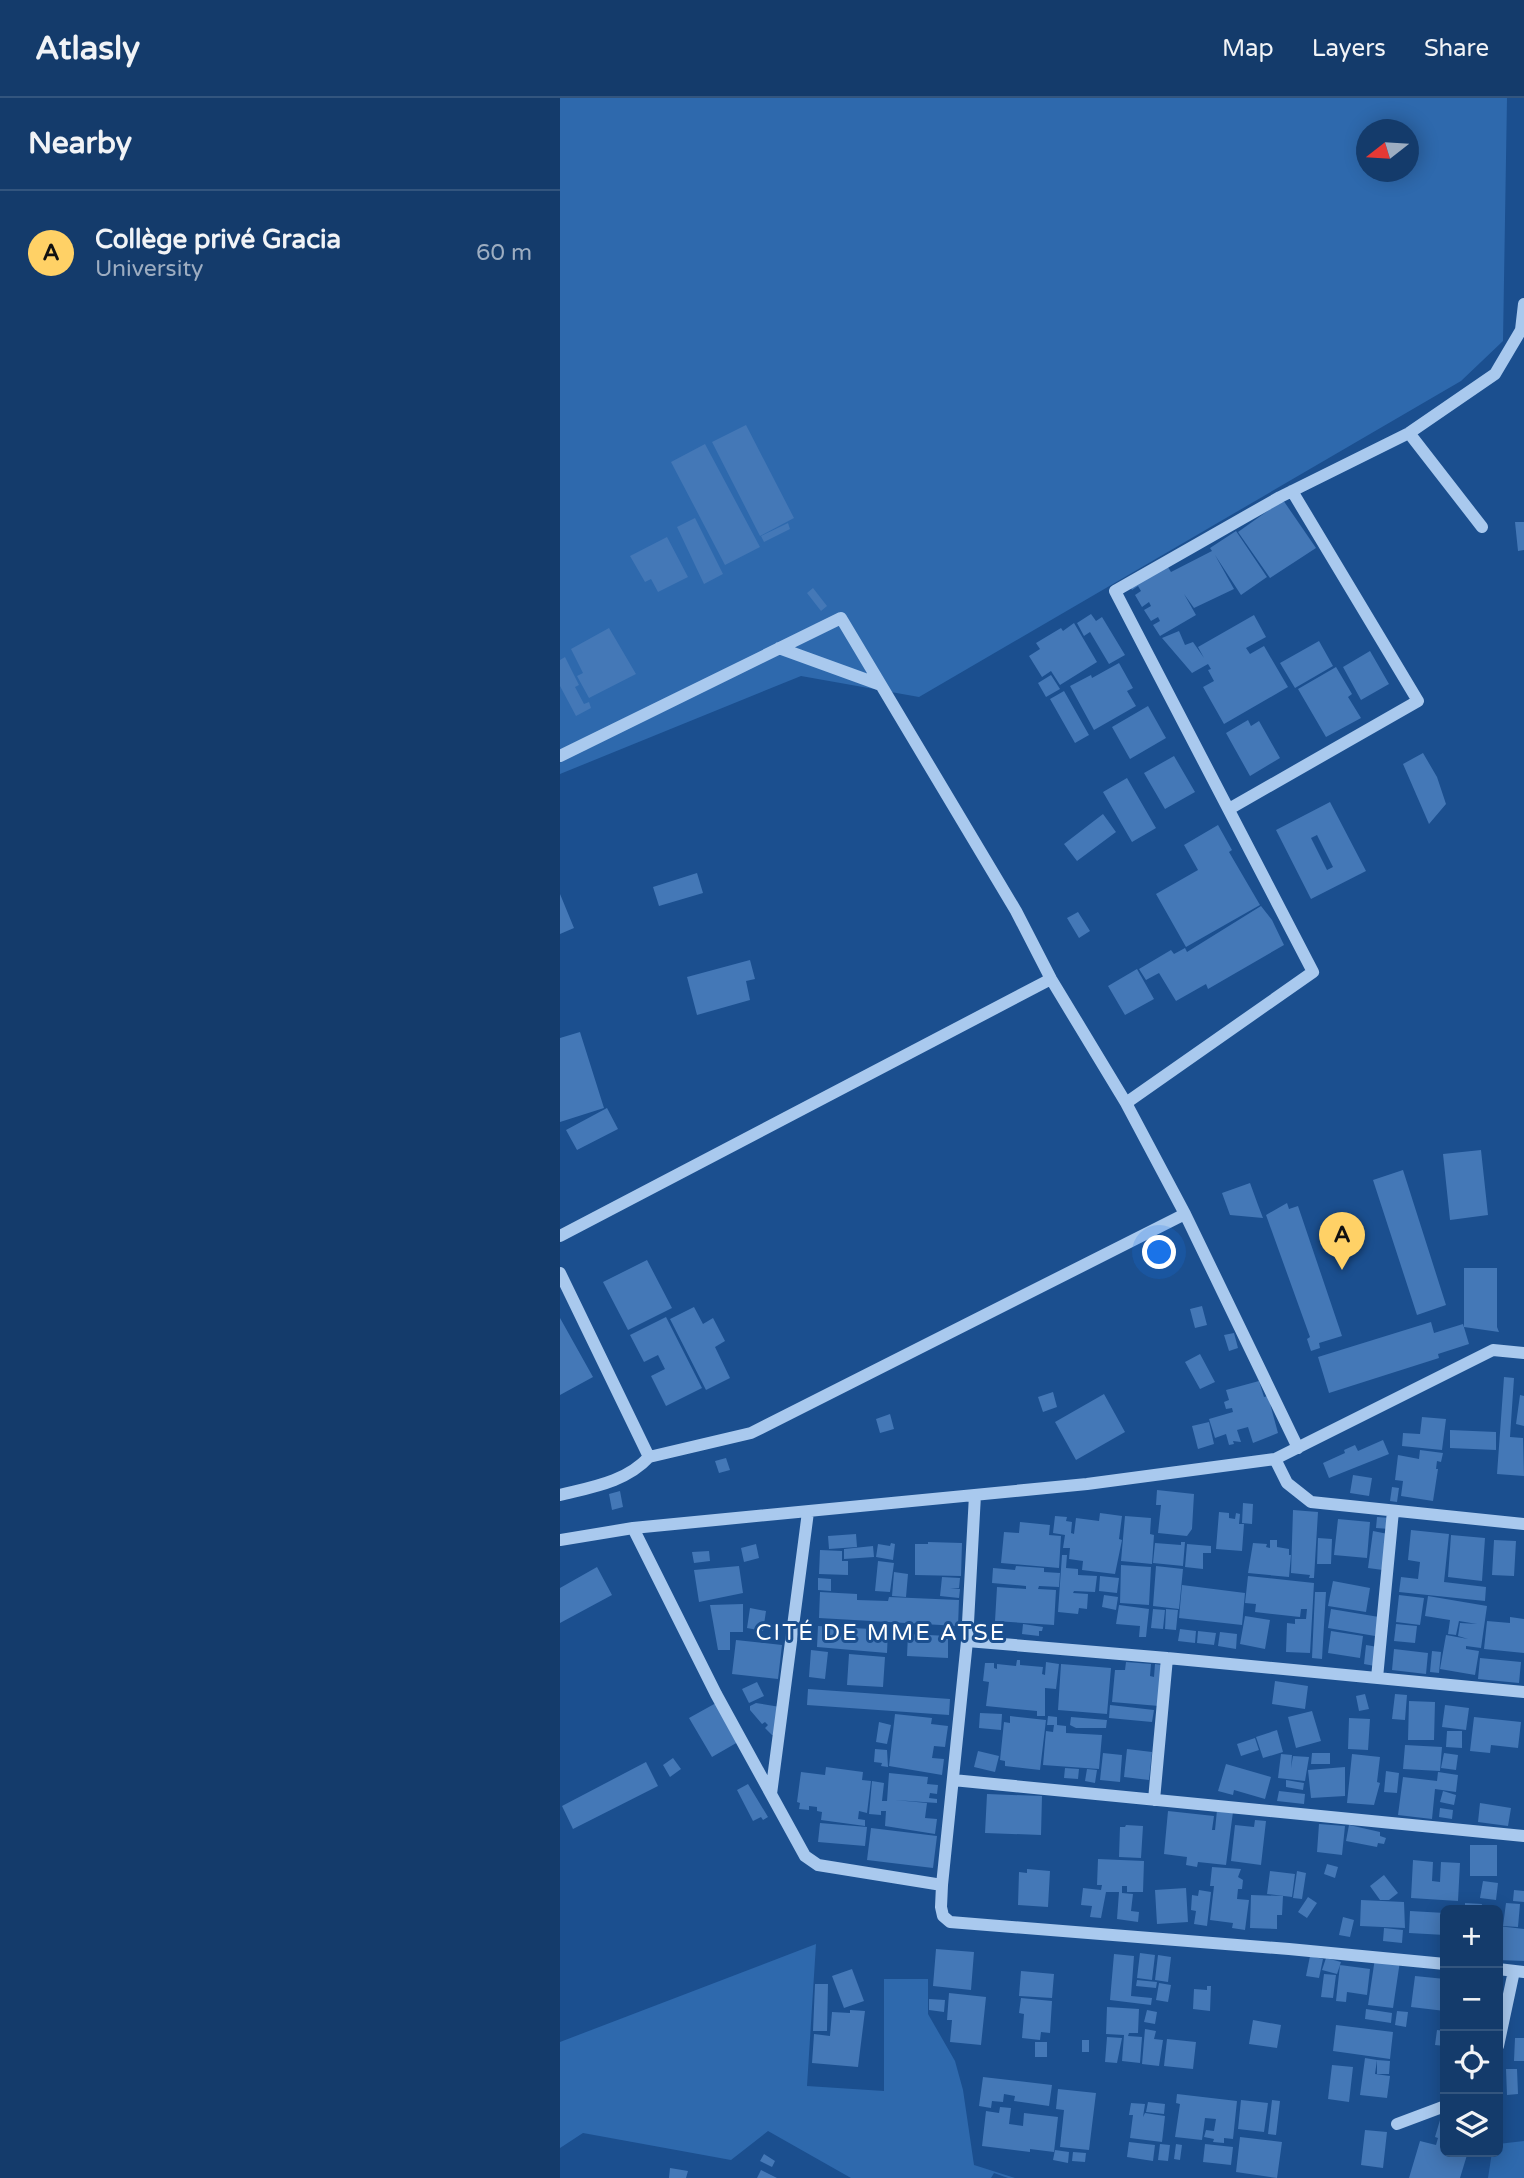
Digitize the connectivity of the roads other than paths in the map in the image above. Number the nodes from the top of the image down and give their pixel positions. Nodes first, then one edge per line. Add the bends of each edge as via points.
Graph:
1 (1524, 304) edge
2 (1409, 433) junction
3 (1292, 491) junction
4 (1482, 527) dead end
5 (779, 648) junction
6 (881, 685) junction
7 (560, 755) edge
8 (1229, 809) junction
9 (1051, 979) junction
10 (1126, 1102) junction
11 (1185, 1214) junction
12 (560, 1236) edge
13 (560, 1272) edge
14 (1524, 1353) edge
15 (1298, 1448) junction
16 (649, 1457) junction
17 (1275, 1459) junction
18 (560, 1495) edge
19 (975, 1495) junction
20 (1393, 1511) junction
21 (808, 1512) junction
22 (1524, 1524) edge
23 (633, 1528) junction
24 (560, 1540) edge
25 (967, 1641) junction
26 (1167, 1658) junction
27 (1377, 1678) junction
28 (1524, 1692) edge
29 (953, 1780) junction
30 (771, 1795) junction
31 (1154, 1800) junction
32 (1524, 1836) edge
33 (942, 1885) junction
34 (1440, 1964) edge
35 (1519, 1971) edge
36 (1502, 2031) edge
37 (1440, 2108) edge
38 (1397, 2124) dead end

1 - 2 street via 1521,330 1495,374
2 - 3 street
2 - 4 street
3 - 8 street via 1115,591
3 - 8 street via 1418,702
5 - 6 street
5 - 6 street via 841,618
5 - 7 street
6 - 9 street via 1016,911
8 - 10 street via 1313,972
9 - 10 street
9 - 12 street
10 - 11 street
11 - 15 street
11 - 16 street via 751,1433
13 - 16 street
14 - 15 street via 1493,1350
15 - 17 street
16 - 18 street via 638,1470 619,1479
17 - 19 street
17 - 20 street via 1287,1483 1311,1502
19 - 21 street
19 - 25 street
20 - 22 street
20 - 27 street
21 - 23 street
21 - 30 street
23 - 24 street
23 - 30 street
25 - 26 street
25 - 29 street
26 - 27 street
26 - 31 street
27 - 28 street
29 - 31 street
29 - 33 street
30 - 33 street via 805,1856 818,1865
31 - 32 street
33 - 34 street via 940,1907 950,1922
35 - 36 street
37 - 38 street

